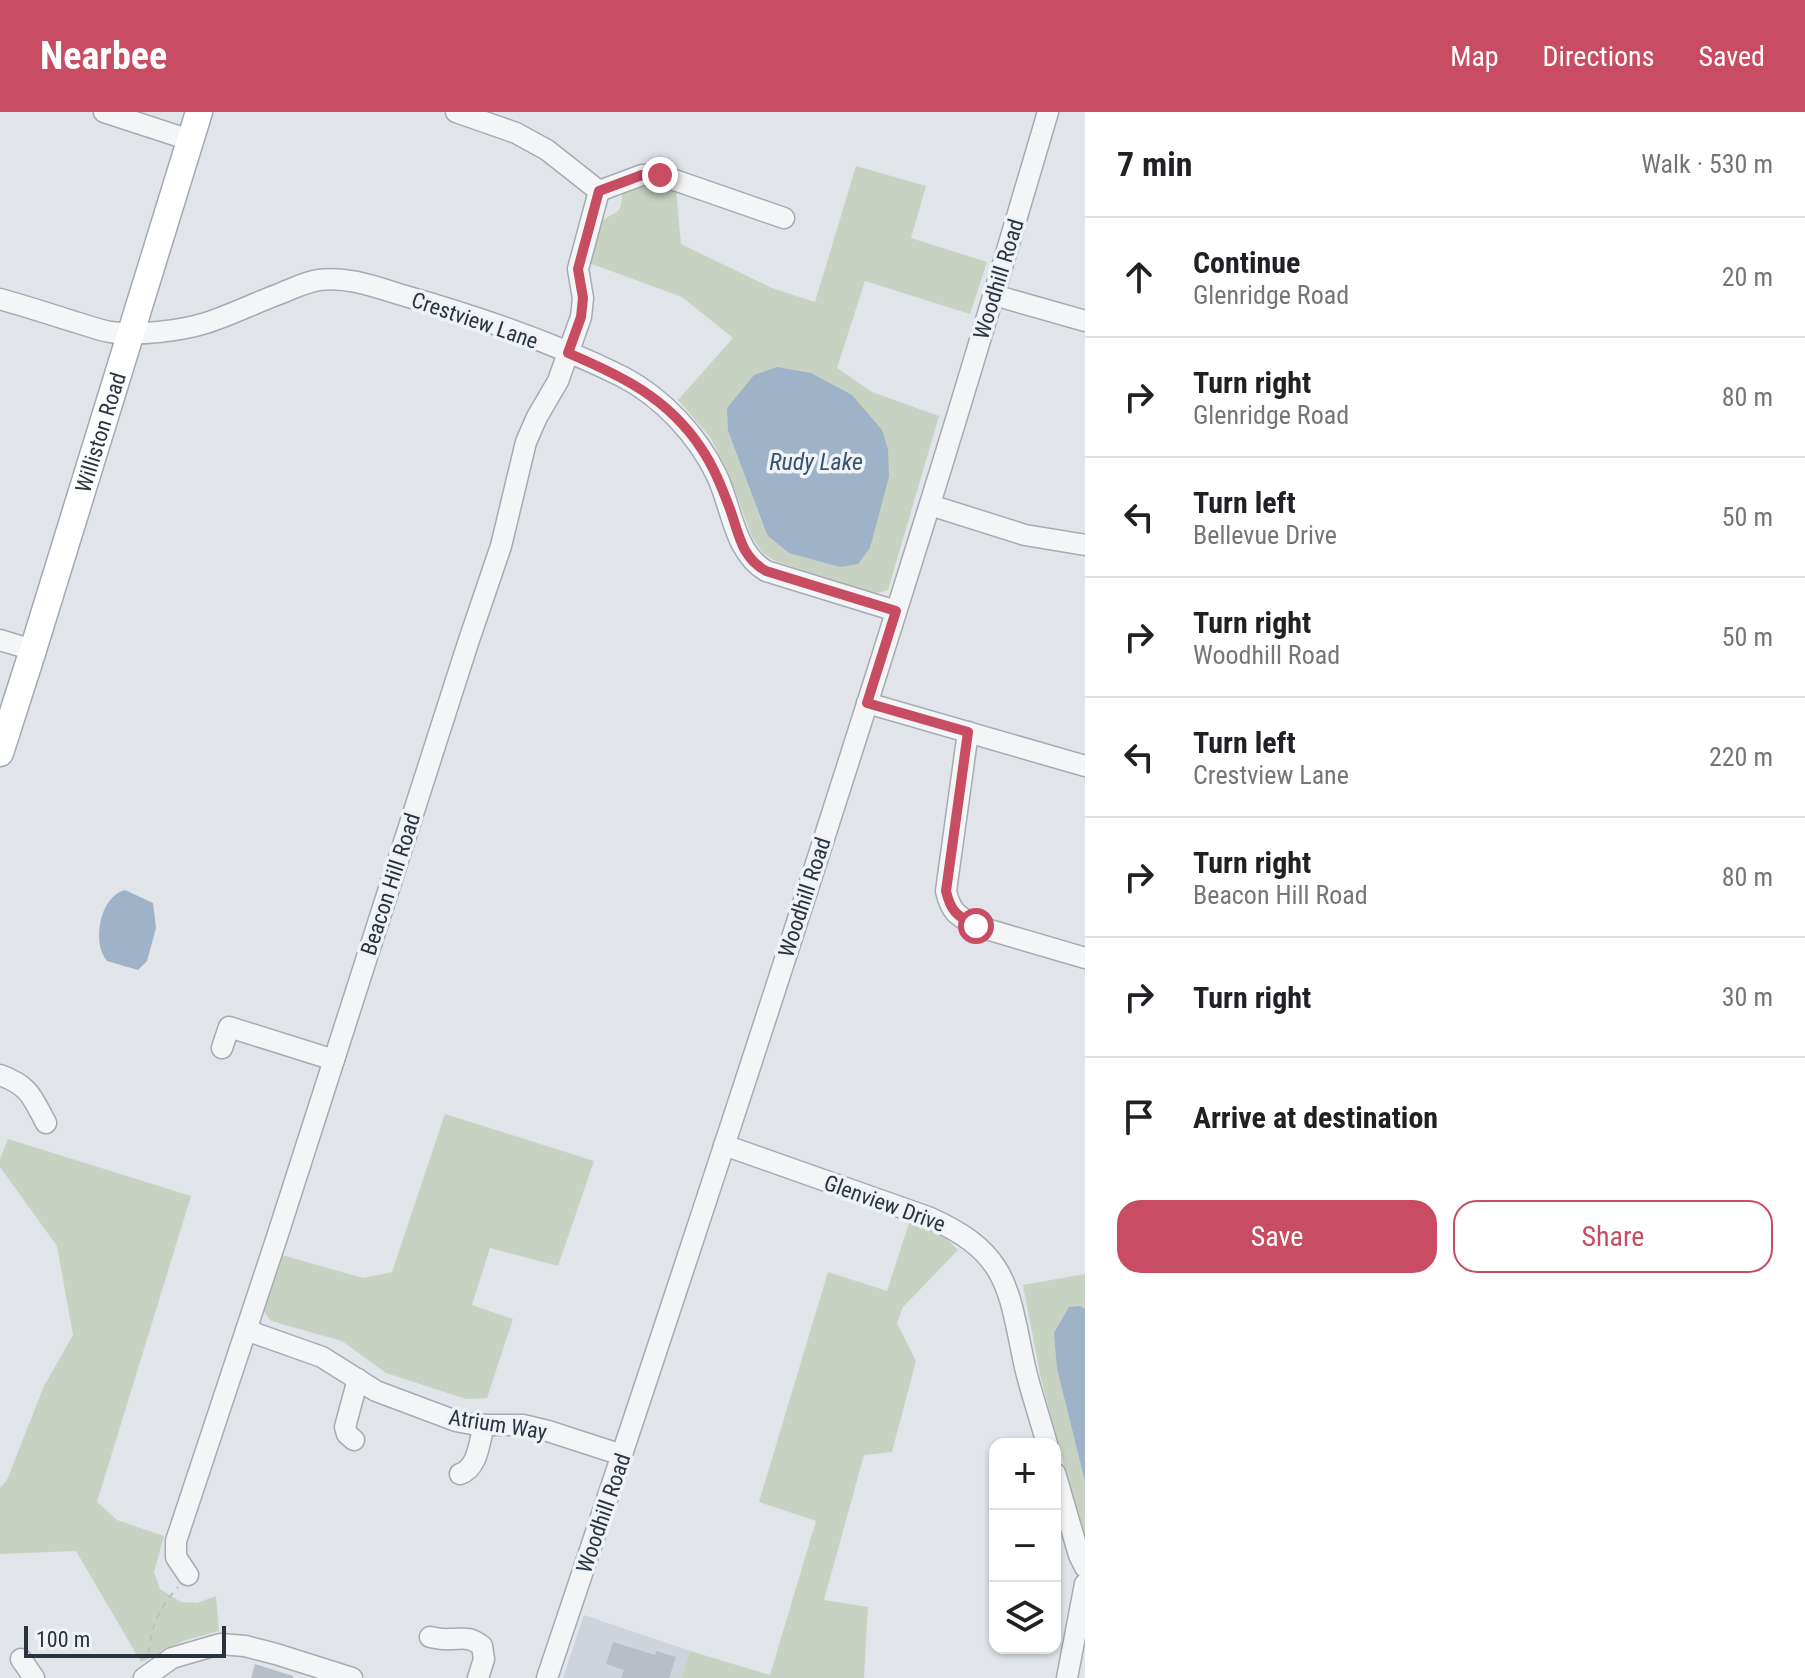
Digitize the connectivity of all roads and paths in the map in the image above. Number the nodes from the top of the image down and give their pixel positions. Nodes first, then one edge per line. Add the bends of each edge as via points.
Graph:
1 (104, 112) edge
2 (199, 112) edge
3 (456, 112) edge
4 (1046, 113) edge
5 (190, 140) junction
6 (599, 191) junction
7 (784, 218) dead end
8 (994, 295) junction
9 (0, 299) edge
10 (1085, 321) edge
11 (131, 332) junction
12 (568, 353) junction
13 (930, 505) junction
14 (1085, 545) edge
15 (896, 611) junction
16 (0, 640) edge
17 (33, 650) junction
18 (867, 703) junction
19 (968, 732) junction
20 (0, 753) edge
21 (1085, 766) edge
22 (1085, 958) edge
23 (222, 1048) dead end
24 (334, 1060) junction
25 (0, 1075) edge
26 (46, 1123) dead end
27 (724, 1145) junction
28 (246, 1330) junction
29 (358, 1379) junction
30 (484, 1425) junction
31 (1045, 1438) edge
32 (354, 1440) dead end
33 (622, 1455) junction
34 (460, 1474) dead end
35 (1061, 1494) edge
36 (1085, 1567) edge
37 (188, 1575) joint
38 (1085, 1584) edge
39 (430, 1637) dead end
40 (21, 1659) dead end
41 (145, 1676) edge
42 (34, 1678) edge
43 (352, 1678) edge
44 (478, 1678) edge
45 (547, 1678) edge
46 (1067, 1678) edge

1 - 5 street
2 - 5 main road, Williston Road
3 - 6 street via 547,150
4 - 8 street, Woodhill Road
5 - 11 main road, Williston Road
6 - 7 street via 642,175 660,175
6 - 12 street, Beacon Hill Road via 578,269 581,317
8 - 10 street
8 - 13 street, Woodhill Road
9 - 11 street, Crestview Lane via 110,332
11 - 12 street, Crestview Lane via 185,329 296,287 342,279 443,307
11 - 17 main road, Williston Road
12 - 15 street, Crestview Lane via 626,379 678,420 717,477 742,546 755,565
12 - 24 street, Beacon Hill Road via 526,442 501,546
13 - 14 street via 1025,535
13 - 15 street, Woodhill Road
15 - 18 street, Woodhill Road
16 - 17 street
17 - 20 main road, Williston Road
18 - 19 street
18 - 27 street, Woodhill Road
19 - 21 street
19 - 22 street via 946,891 949,905 976,926
23 - 24 street via 229,1027
24 - 28 street, Beacon Hill Road
25 - 26 street via 25,1087
27 - 31 street, Glenview Drive via 928,1217 977,1245 1008,1289
27 - 33 street, Woodhill Road
28 - 29 street, Atrium Way via 322,1357
28 - 37 street, Beacon Hill Road via 176,1541 176,1557
29 - 30 street, Atrium Way via 408,1404
29 - 32 street via 345,1427
30 - 33 street, Atrium Way via 523,1425
30 - 34 street via 474,1463
33 - 45 street, Woodhill Road
35 - 36 street
37 - 41 path via 155,1619
38 - 46 street
39 - 44 street via 475,1640 484,1659
40 - 42 street
41 - 43 street via 172,1658 220,1644 245,1646

